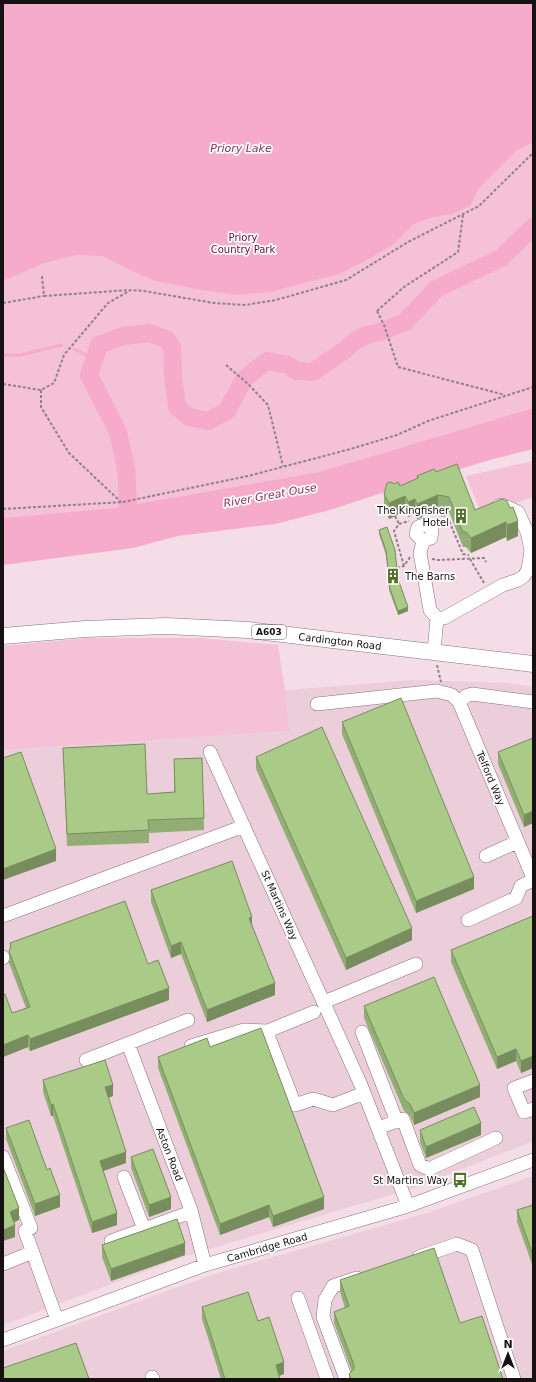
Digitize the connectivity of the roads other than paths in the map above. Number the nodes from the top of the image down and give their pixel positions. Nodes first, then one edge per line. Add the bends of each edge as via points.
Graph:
1 (484, 507) edge
2 (422, 544) road end
3 (437, 618) junction
4 (3, 636) edge
5 (434, 652) junction
6 (533, 664) edge
7 (459, 702) junction
8 (533, 702) edge
9 (317, 704) dead end
10 (210, 752) dead end
11 (244, 826) junction
12 (518, 842) junction
13 (486, 856) dead end
14 (533, 879) edge
15 (3, 916) edge
16 (468, 920) dead end
17 (416, 964) dead end
18 (324, 1002) junction
19 (314, 1012) dead end
20 (188, 1020) dead end
21 (268, 1031) junction
22 (362, 1032) dead end
23 (128, 1044) junction
24 (177, 1050) edge
25 (86, 1060) dead end
26 (533, 1081) edge
27 (364, 1093) junction
28 (533, 1109) edge
29 (396, 1122) junction
30 (378, 1128) junction
31 (496, 1138) dead end
32 (3, 1158) edge
33 (533, 1160) edge
34 (124, 1177) dead end
35 (408, 1206) junction
36 (191, 1212) junction
37 (144, 1229) junction
38 (111, 1241) edge
39 (33, 1252) junction
40 (406, 1261) edge
41 (3, 1264) edge
42 (205, 1265) junction
43 (369, 1274) edge
44 (298, 1298) dead end
45 (57, 1320) junction
46 (3, 1340) edge
47 (327, 1379) edge
48 (346, 1379) edge
49 (514, 1379) edge

1 - 3 street via 502,505 518,512 527,532 531,550 528,570 518,580 503,585 444,618
2 - 3 street via 420,553 430,610
3 - 5 street
4 - 5 main road, Cardington Road / A603 via 166,626 248,630
5 - 6 main road, Cardington Road / A603
7 - 8 street via 472,694
7 - 9 street via 452,695 440,692
7 - 12 street, Telford Way
10 - 11 street, St Martins Way
11 - 15 street
11 - 18 street, St Martins Way
12 - 13 street
12 - 14 street, Telford Way
14 - 16 street via 521,886 516,898
17 - 18 street
18 - 27 street, St Martins Way
19 - 21 street
20 - 23 street
21 - 24 street via 244,1030
21 - 27 street via 295,1106 314,1099 333,1105
22 - 29 street
23 - 25 street
23 - 36 street, Aston Road
26 - 28 street via 514,1088 524,1112
27 - 30 street, St Martins Way
29 - 30 street
29 - 31 street via 403,1119 420,1166 429,1169
30 - 35 street, St Martins Way
32 - 39 street via 31,1228 26,1231
33 - 35 street, Cambridge Road
34 - 37 street
35 - 42 street, Cambridge Road
36 - 37 street
36 - 42 street, Aston Road
37 - 38 street
39 - 41 street
39 - 45 street
40 - 49 street via 457,1244 472,1250
42 - 45 street, Cambridge Road
43 - 48 street via 333,1286 325,1300 323,1317
44 - 47 street
45 - 46 street, Cambridge Road

